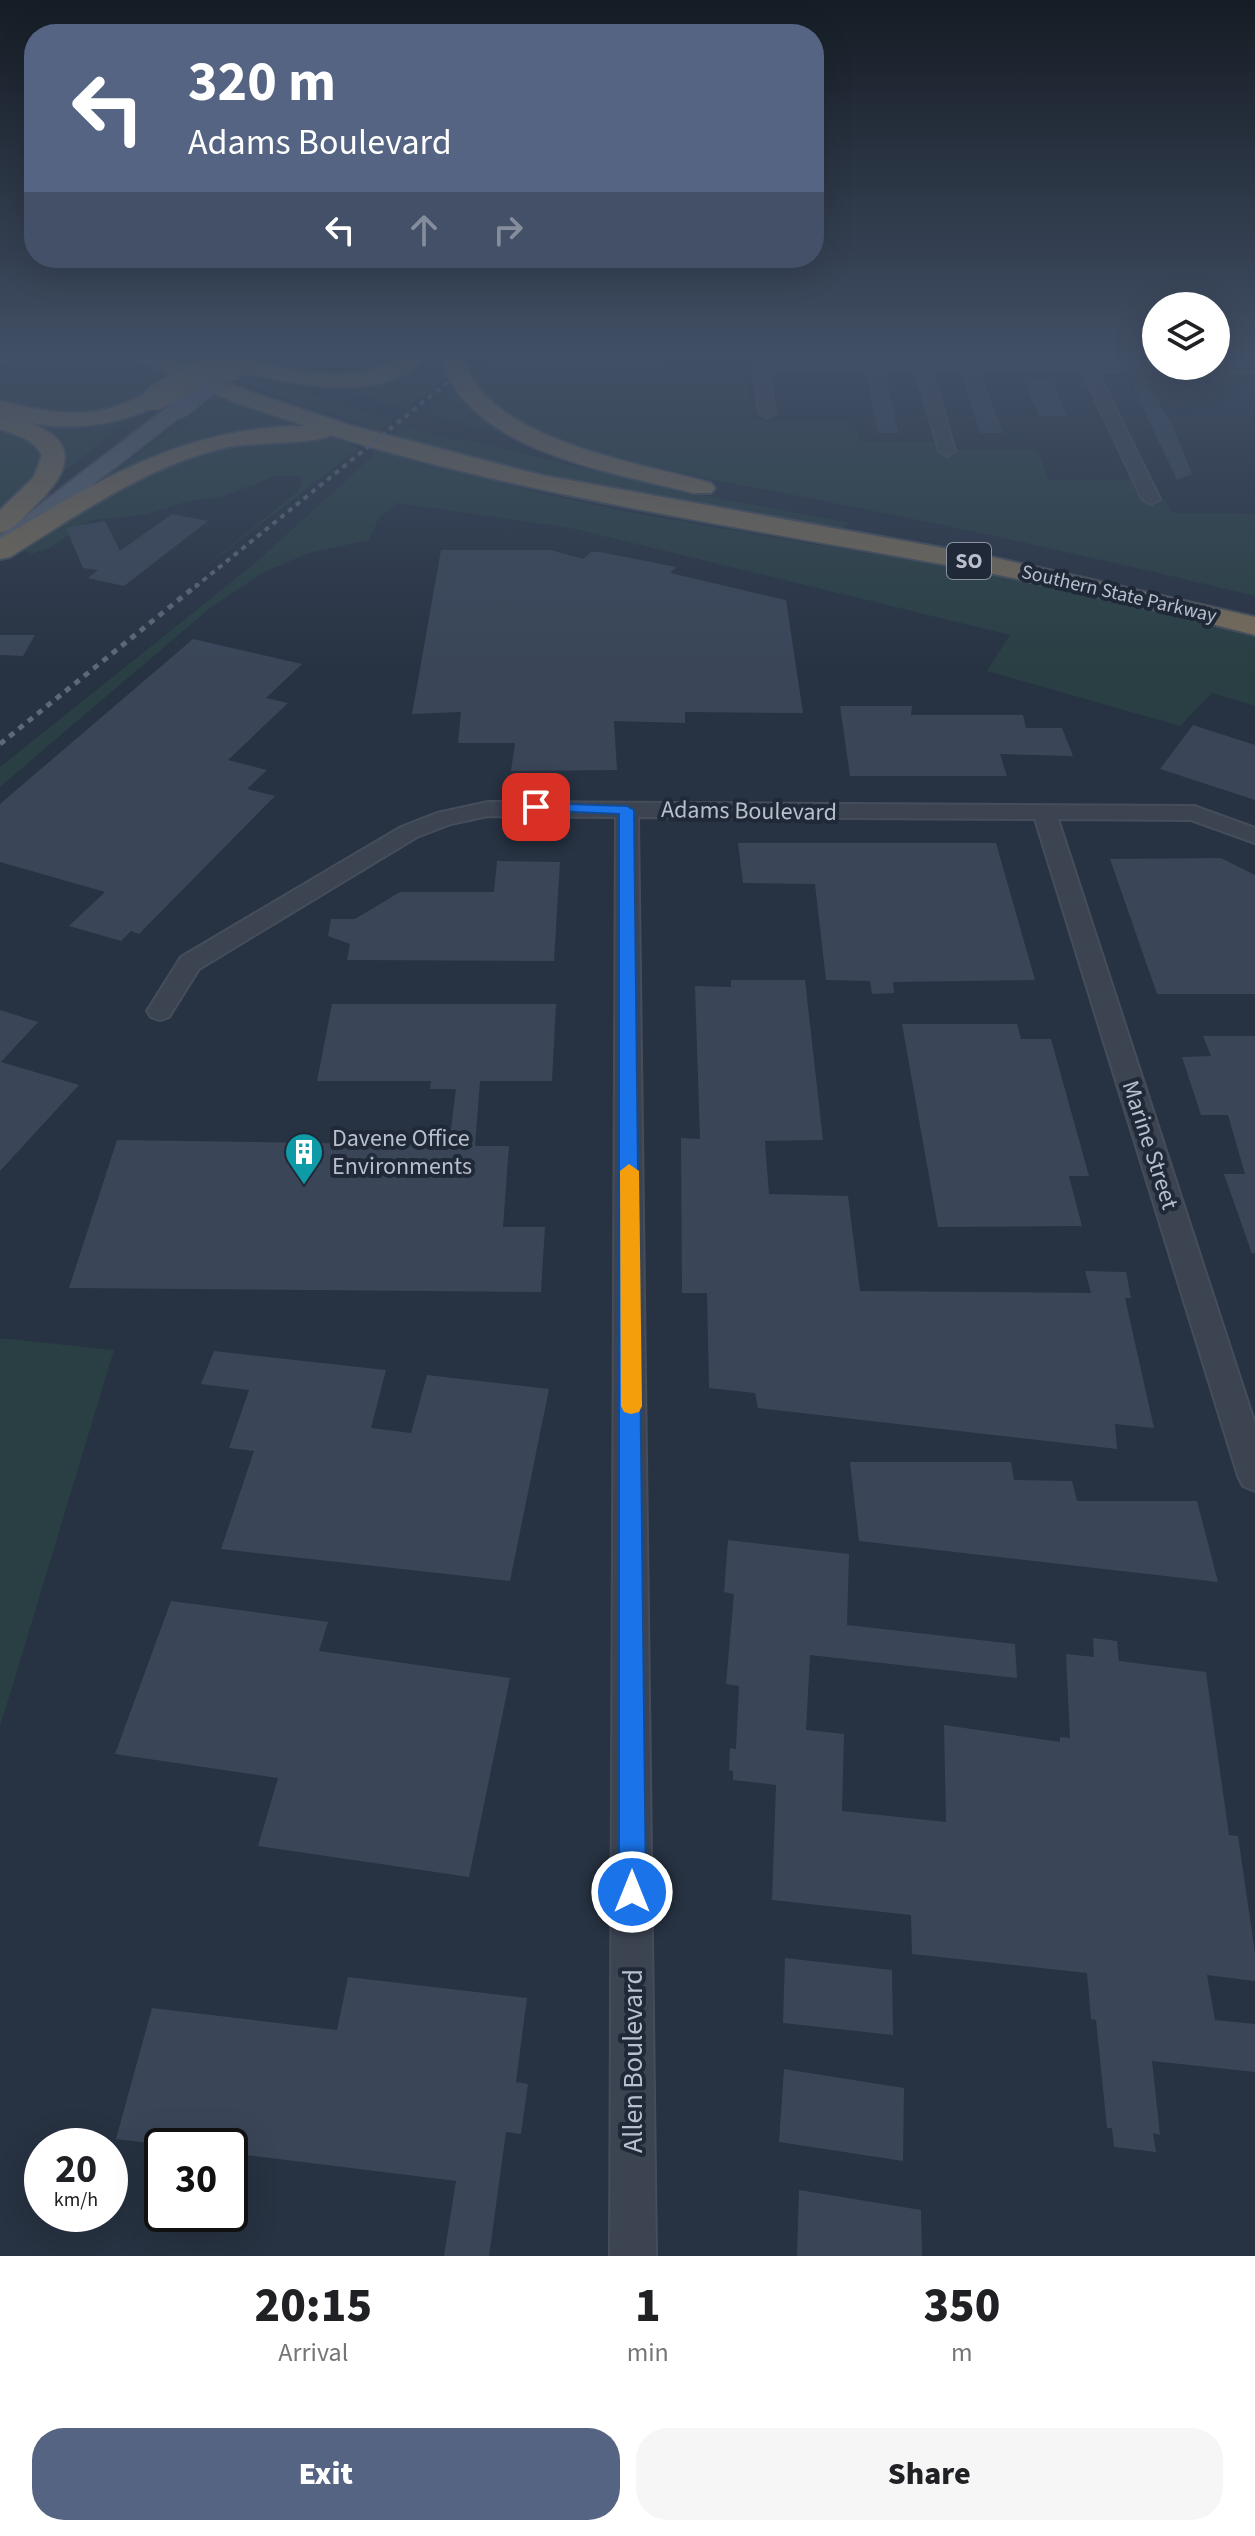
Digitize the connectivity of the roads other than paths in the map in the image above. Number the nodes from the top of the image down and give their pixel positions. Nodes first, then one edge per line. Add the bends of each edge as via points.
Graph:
1 (55, 461) edge
2 (87, 461) edge
3 (99, 461) edge
4 (156, 461) edge
5 (463, 461) edge
6 (582, 461) edge
7 (611, 461) edge
8 (1133, 461) edge
9 (702, 488) junction
10 (1151, 499) dead end
11 (0, 526) edge
12 (0, 548) edge
13 (1255, 608) edge
14 (1255, 626) edge
15 (627, 810) junction
16 (1045, 814) junction
17 (1255, 836) edge
18 (160, 1011) dead end
19 (1255, 1476) edge
20 (633, 2256) edge

1 - 11 highway via 48,478
2 - 11 main road
3 - 12 main road
4 - 12 highway
5 - 14 highway, Southern State Parkway / SO via 584,492 1009,569
6 - 9 highway, Southern State Parkway / SO
7 - 9 highway
8 - 10 street
9 - 13 highway, Southern State Parkway / SO via 1017,547
15 - 16 street, Adams Boulevard
15 - 18 street, Adams Boulevard via 488,809 409,832 190,963
15 - 20 street, Allen Boulevard
16 - 17 street, Adams Boulevard via 1194,813
16 - 19 street, Marine Street

